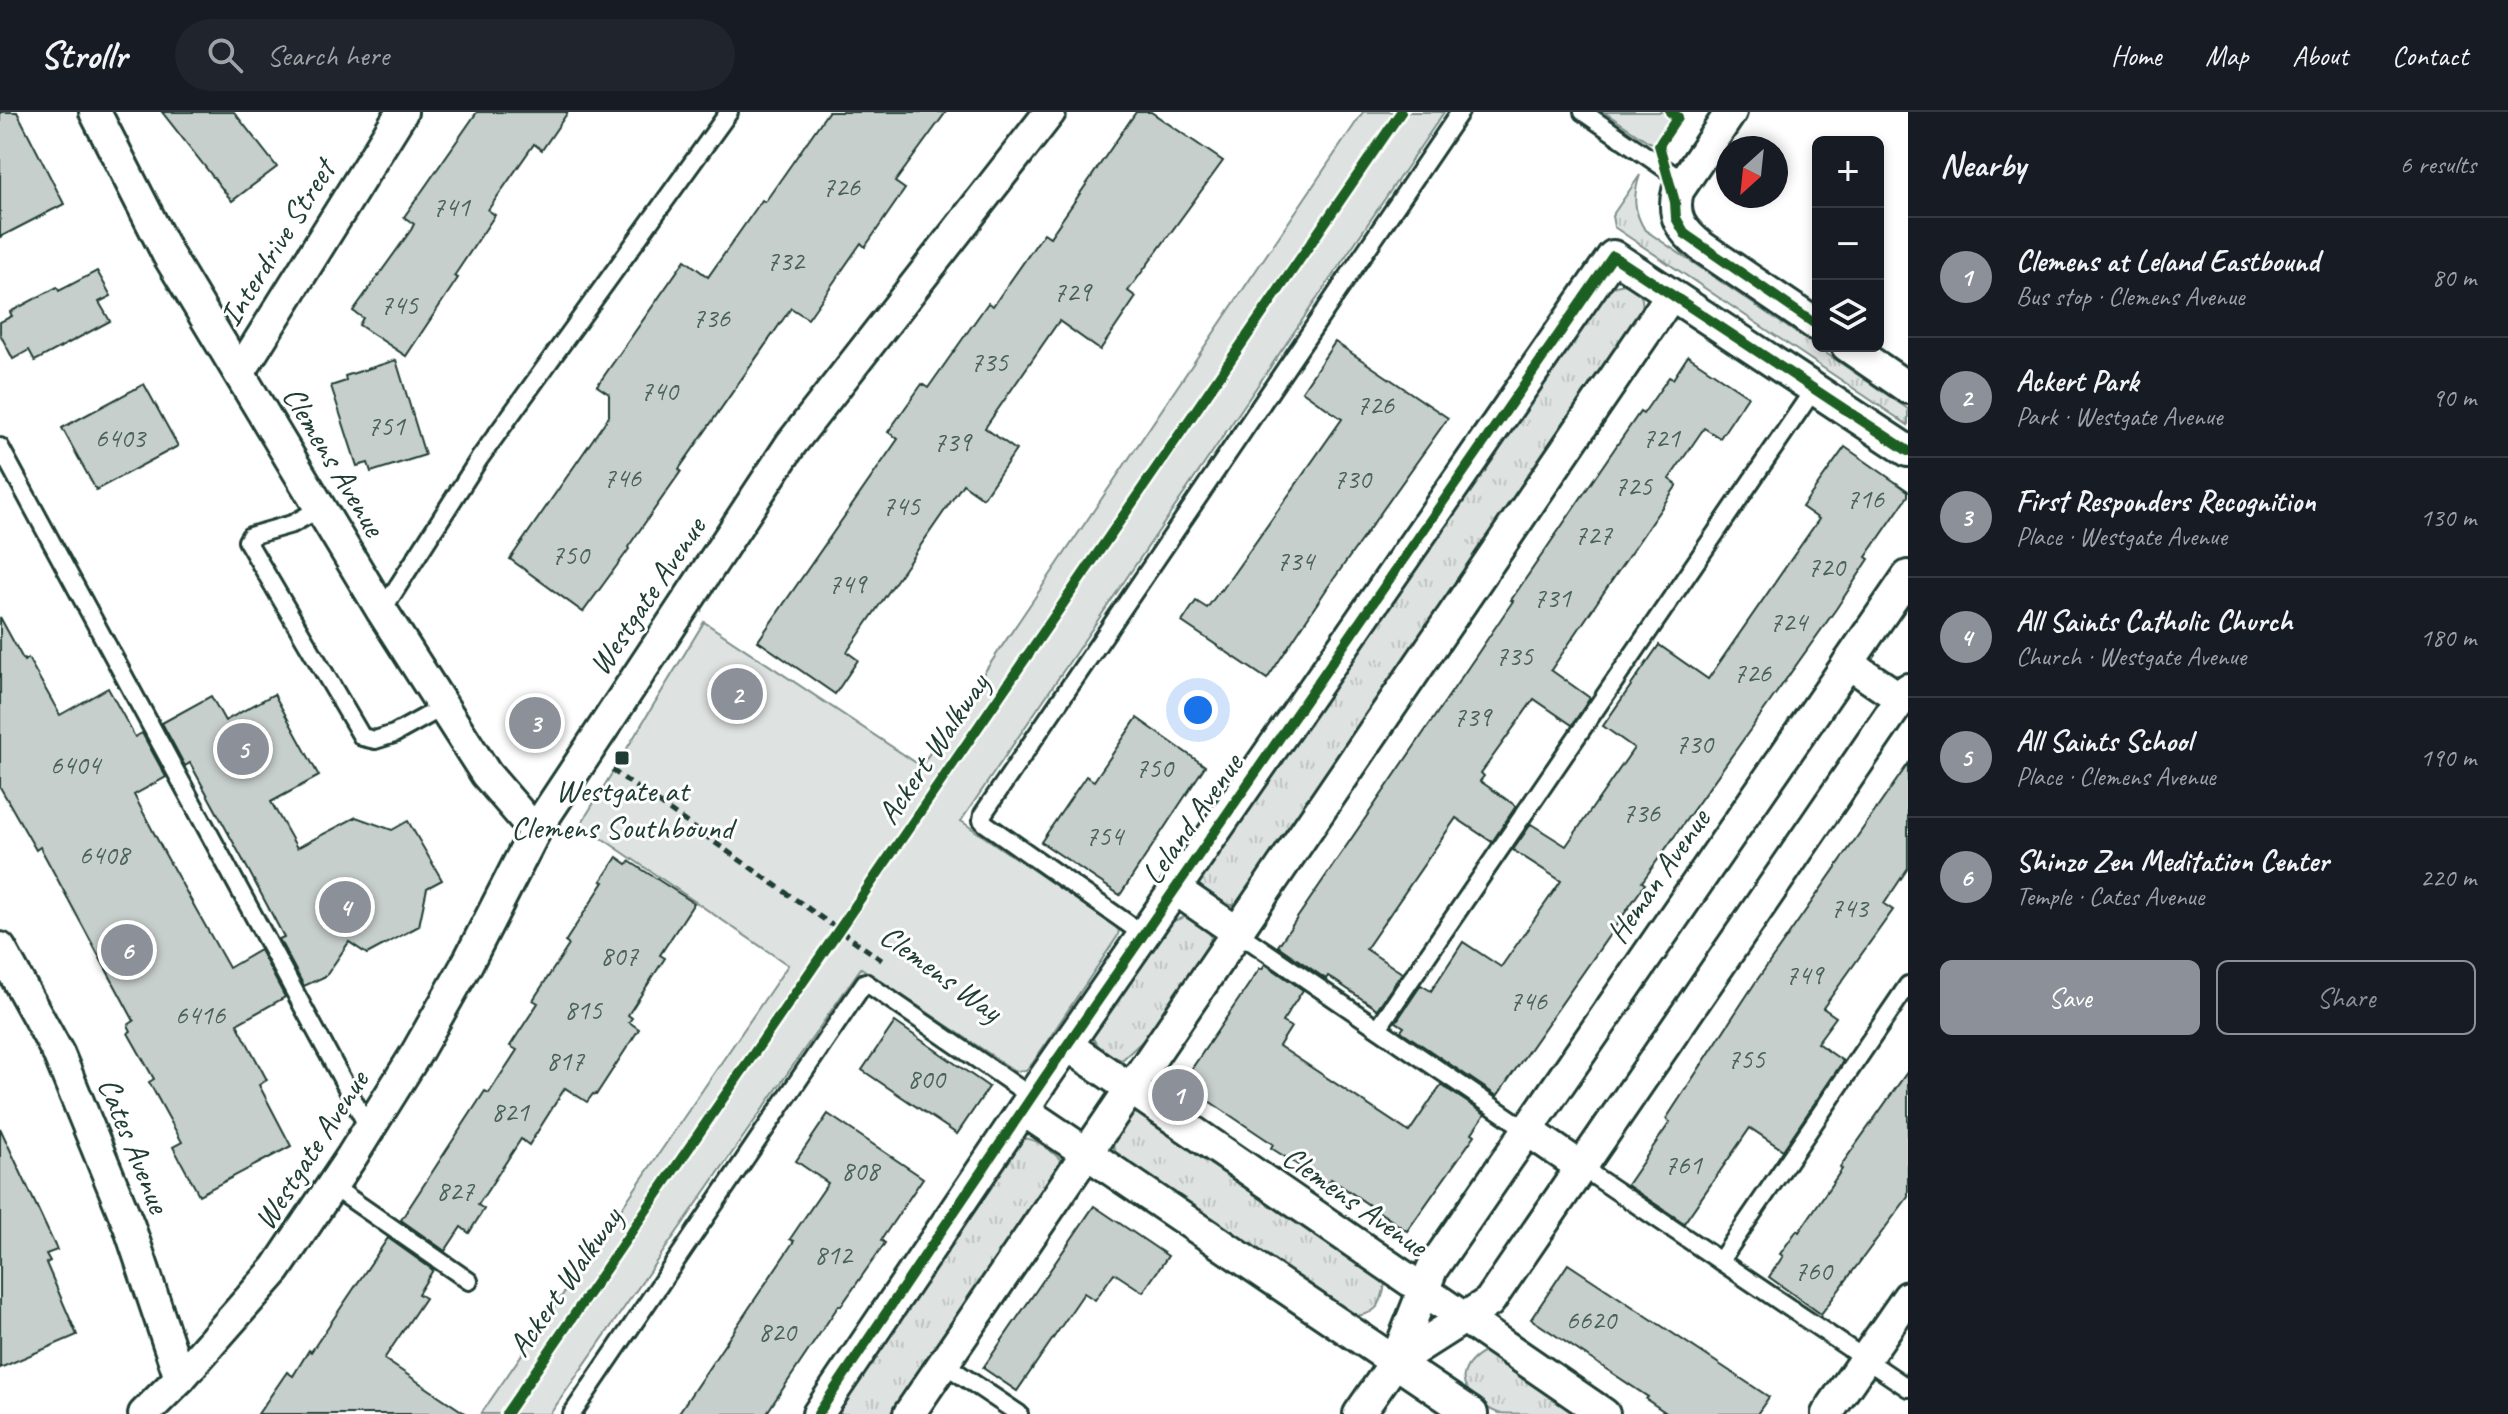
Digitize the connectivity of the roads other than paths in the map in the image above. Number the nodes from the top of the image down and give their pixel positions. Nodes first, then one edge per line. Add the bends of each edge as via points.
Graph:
1 (95, 112) edge
2 (402, 112) edge
3 (729, 112) edge
4 (1050, 112) edge
5 (1460, 112) edge
6 (1583, 112) edge
7 (1731, 112) edge
8 (1679, 191) junction
9 (1671, 295) junction
10 (1812, 322) edge
11 (1856, 352) edge
12 (240, 372) junction
13 (1908, 388) edge
14 (1814, 389) junction
15 (0, 447) edge
16 (1908, 451) edge
17 (321, 508) junction
18 (1908, 576) edge
19 (382, 611) junction
20 (1848, 663) junction
21 (1904, 694) edge
22 (443, 707) junction
23 (535, 831) junction
24 (1175, 889) junction
25 (1237, 932) junction
26 (1144, 935) junction
27 (0, 948) edge
28 (1908, 985) edge
29 (1378, 1028) junction
30 (1067, 1045) junction
31 (1130, 1089) junction
32 (1028, 1103) junction
33 (369, 1129) junction
34 (1527, 1130) junction
35 (1085, 1153) junction
36 (1581, 1167) junction
37 (332, 1186) junction
38 (1720, 1261) junction
39 (469, 1281) dead end
40 (1423, 1291) junction
41 (1908, 1297) edge
42 (1463, 1319) junction
43 (1865, 1360) junction
44 (1395, 1362) junction
45 (943, 1363) junction
46 (180, 1378) junction
47 (1908, 1388) edge
48 (144, 1414) edge
49 (572, 1414) edge
50 (818, 1414) edge
51 (909, 1414) edge
52 (1019, 1414) edge
53 (1359, 1414) edge
54 (1472, 1414) edge
55 (1604, 1414) edge
56 (1827, 1414) edge

1 - 12 street, Clemens Avenue via 168,255
2 - 12 street, Interdrive Street
3 - 19 lane via 479,459
4 - 23 street, Westgate Avenue via 791,444
5 - 26 lane via 983,814 986,824
6 - 8 lane
7 - 8 street
8 - 10 street via 1676,218 1685,234
9 - 14 street
9 - 24 street, Leland Avenue via 1613,256
9 - 25 street
11 - 13 street
12 - 17 street, Clemens Avenue
14 - 16 street
14 - 29 lane
15 - 33 lane
17 - 19 street, Clemens Avenue
17 - 22 lane via 247,541 362,737 375,740 394,734
18 - 20 street, Heman Avenue
19 - 22 street, Clemens Avenue
20 - 21 street, Heman Avenue
20 - 34 street, Heman Avenue
21 - 36 street, Heman Avenue
22 - 23 street, Clemens Avenue via 486,774
23 - 33 street, Westgate Avenue via 468,962
24 - 25 street
24 - 26 street, Leland Avenue
25 - 29 lane
25 - 31 street
26 - 30 street, Leland Avenue
27 - 46 street, Cates Avenue via 59,1055 129,1226
28 - 38 lane
29 - 34 lane
30 - 31 street, Clemens Avenue
30 - 32 street, Leland Avenue
31 - 35 street
31 - 40 street, Clemens Avenue
32 - 35 street
32 - 49 lane via 865,982
32 - 50 street, Leland Avenue
33 - 37 street, Westgate Avenue
34 - 36 street
34 - 40 street, Heman Avenue via 1432,1269
35 - 44 street
35 - 45 street
36 - 38 lane
36 - 42 street, Heman Avenue via 1489,1302
37 - 39 lane
37 - 46 street, Westgate Avenue via 276,1269
38 - 43 lane
40 - 42 street, Clemens Avenue
40 - 44 street, Heman Avenue
41 - 43 street
42 - 44 street, Heman Avenue
42 - 55 street, Clemens Avenue
43 - 47 lane
43 - 56 street
44 - 53 street, Heman Avenue
44 - 54 street
45 - 51 street
45 - 52 lane
46 - 48 street, Westgate Avenue

